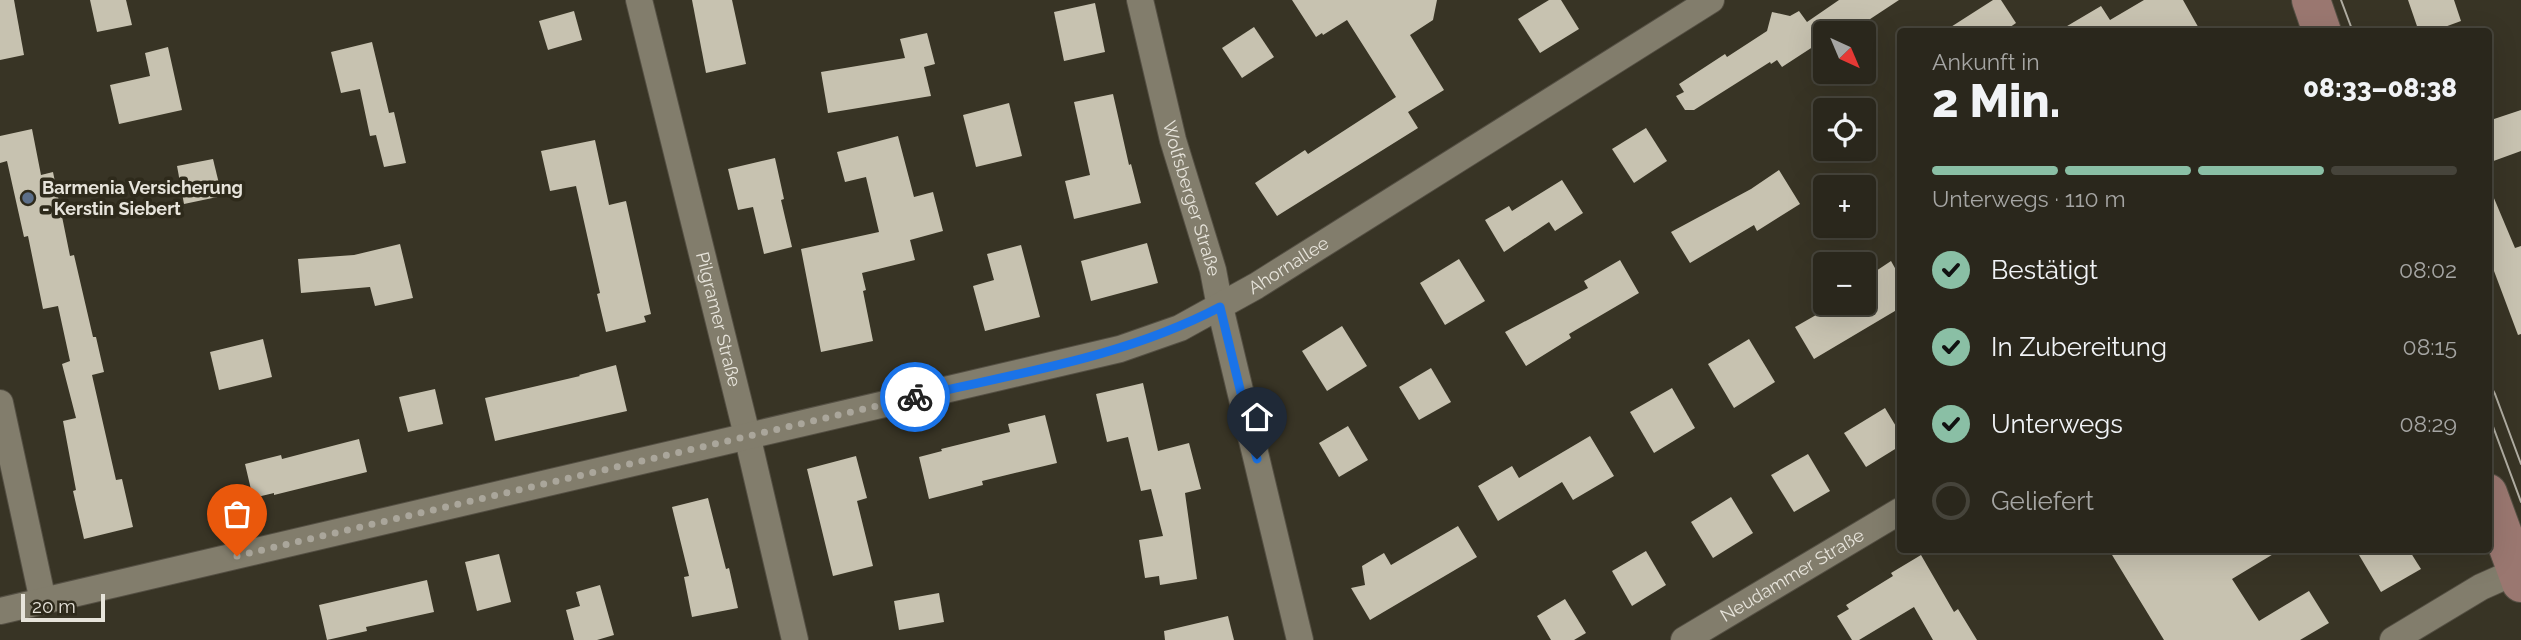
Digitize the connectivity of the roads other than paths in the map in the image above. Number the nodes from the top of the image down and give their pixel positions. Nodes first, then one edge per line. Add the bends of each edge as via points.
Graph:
1 (639, 0) edge
2 (1140, 0) edge
3 (1711, 0) edge
4 (2311, 0) edge
5 (2321, 28) edge
6 (1220, 307) junction
7 (0, 403) edge
8 (747, 435) junction
9 (2492, 504) edge
10 (1897, 513) edge
11 (2519, 577) edge
12 (43, 601) junction
13 (0, 611) edge
14 (795, 640) edge
15 (1300, 640) edge
16 (1684, 640) edge
17 (2393, 640) edge

1 - 8 street, Pilgramer Straße
2 - 6 street, Wolfsberger Straße via 1172,140
3 - 6 street, Ahornallee
4 - 5 main road
6 - 8 street, Ahornallee via 1180,328 1120,349
6 - 15 street, Wolfsberger Straße
7 - 12 street
8 - 12 street, Ahornallee
8 - 14 street, Pilgramer Straße
9 - 11 main road
10 - 16 street, Neudammer Straße
11 - 17 street via 2481,587
12 - 13 street, Ahornallee

